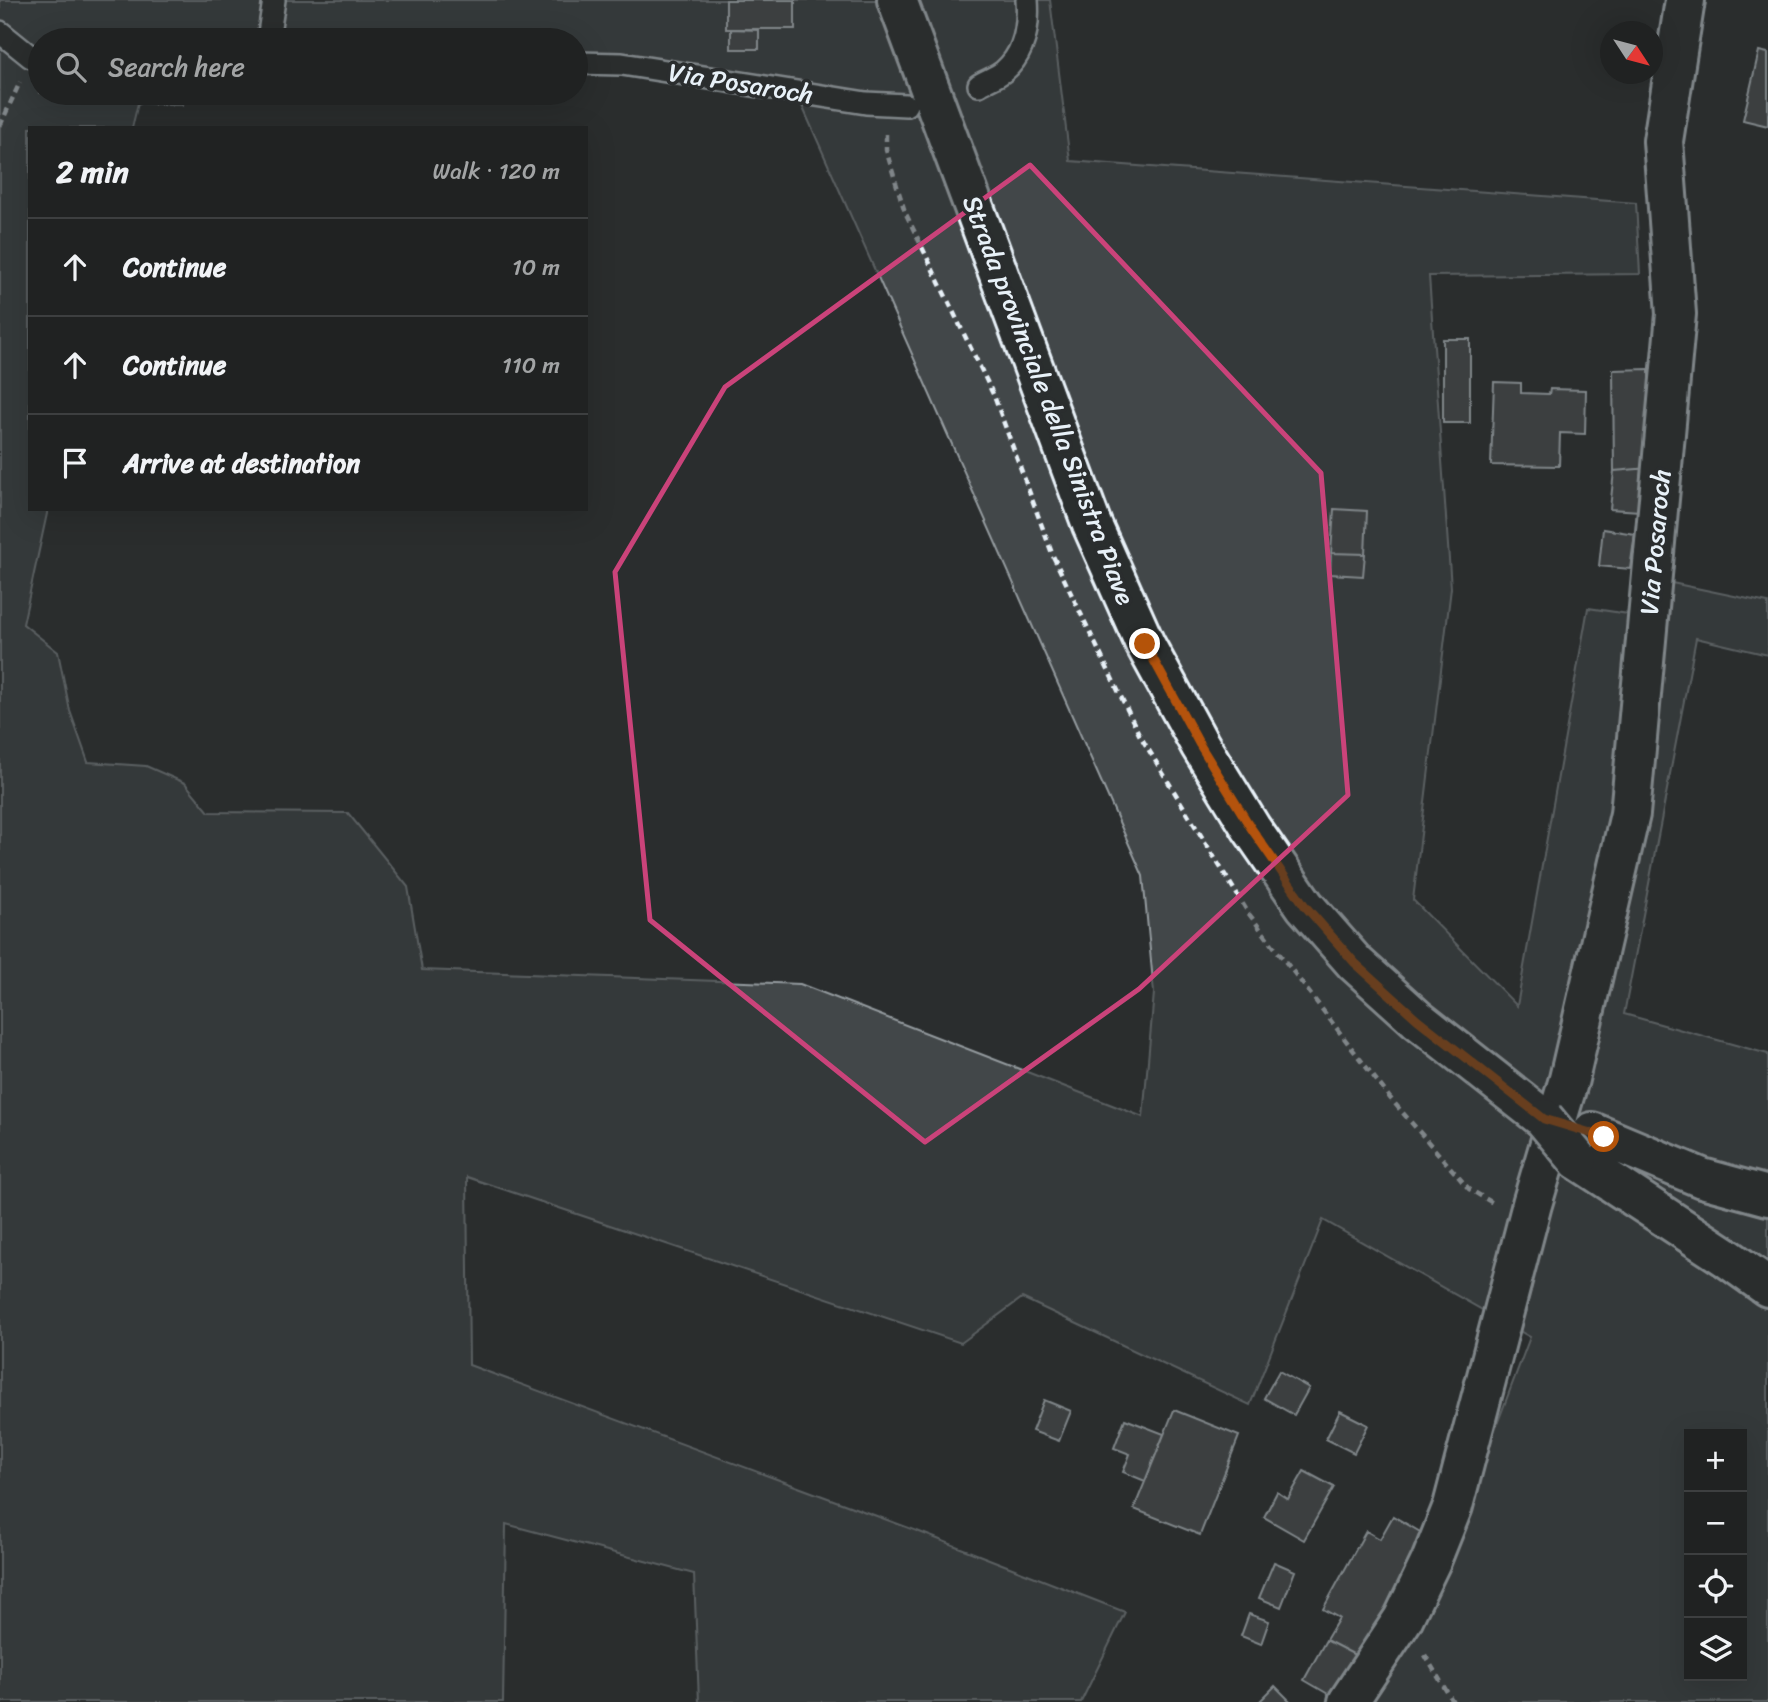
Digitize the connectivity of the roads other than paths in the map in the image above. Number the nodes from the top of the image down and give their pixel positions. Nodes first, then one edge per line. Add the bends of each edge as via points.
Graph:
1 (274, 0) edge
2 (897, 0) edge
3 (1027, 0) edge
4 (1685, 0) edge
5 (270, 28) edge
6 (0, 32) edge
7 (28, 51) edge
8 (588, 63) edge
9 (979, 85) dead end
10 (906, 105) dead end
11 (1585, 1146) junction
12 (1768, 1196) edge
13 (1768, 1287) edge
14 (1348, 1702) edge

1 - 5 lane
2 - 11 main road, Strada provinciale della Sinistra Piave via 1092,525 1145,644 1200,745 1305,906 1355,963 1417,1019
3 - 9 lane via 1027,27 1020,52 1003,72
4 - 14 main road, Via Posaroch via 1663,141 1676,314 1630,814 1569,1079 1453,1506 1403,1619
6 - 7 lane
8 - 10 lane, Via Posaroch via 622,64 866,103
11 - 12 main road
11 - 13 main road

